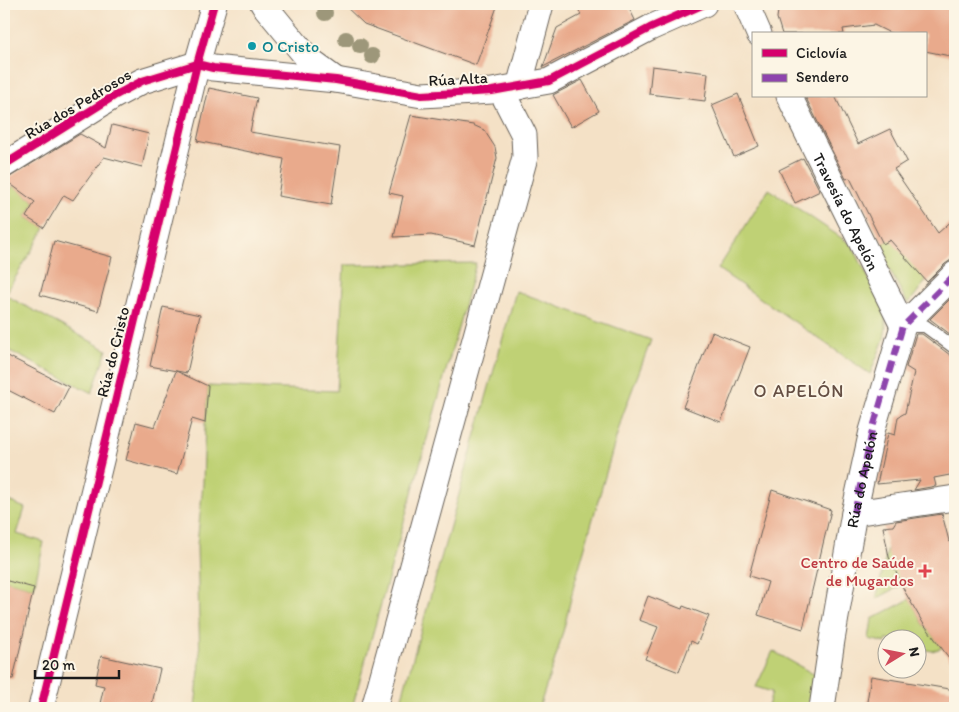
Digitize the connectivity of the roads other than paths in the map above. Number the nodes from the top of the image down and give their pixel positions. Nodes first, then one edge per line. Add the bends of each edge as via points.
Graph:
1 (214, 4) edge
2 (263, 4) edge
3 (541, 4) edge
4 (704, 4) edge
5 (746, 4) edge
6 (759, 32) edge
7 (197, 64) junction
8 (336, 80) junction
9 (510, 88) junction
10 (790, 98) edge
11 (4, 164) edge
12 (955, 274) edge
13 (903, 326) junction
14 (955, 348) edge
15 (955, 498) edge
16 (854, 513) junction
17 (41, 708) edge
18 (374, 708) edge
19 (822, 708) edge

1 - 7 street, Rúa do Cristo
2 - 8 street, Rúa Alta via 310,61
3 - 9 street
4 - 9 street, Rúa Alta via 650,28 549,81
5 - 6 street
7 - 8 street, Rúa Alta
7 - 11 street, Rúa dos Pedrosos via 142,82 114,96
7 - 17 street, Rúa do Cristo
8 - 9 street, Rúa Alta via 422,95
9 - 18 street via 524,135 525,157
10 - 13 street, Travesía do Apelón
12 - 13 street, Rúa do Apelón
13 - 14 lane via 925,326
13 - 16 street, Rúa do Apelón via 872,431
15 - 16 street
16 - 19 street, Rúa do Apelón

